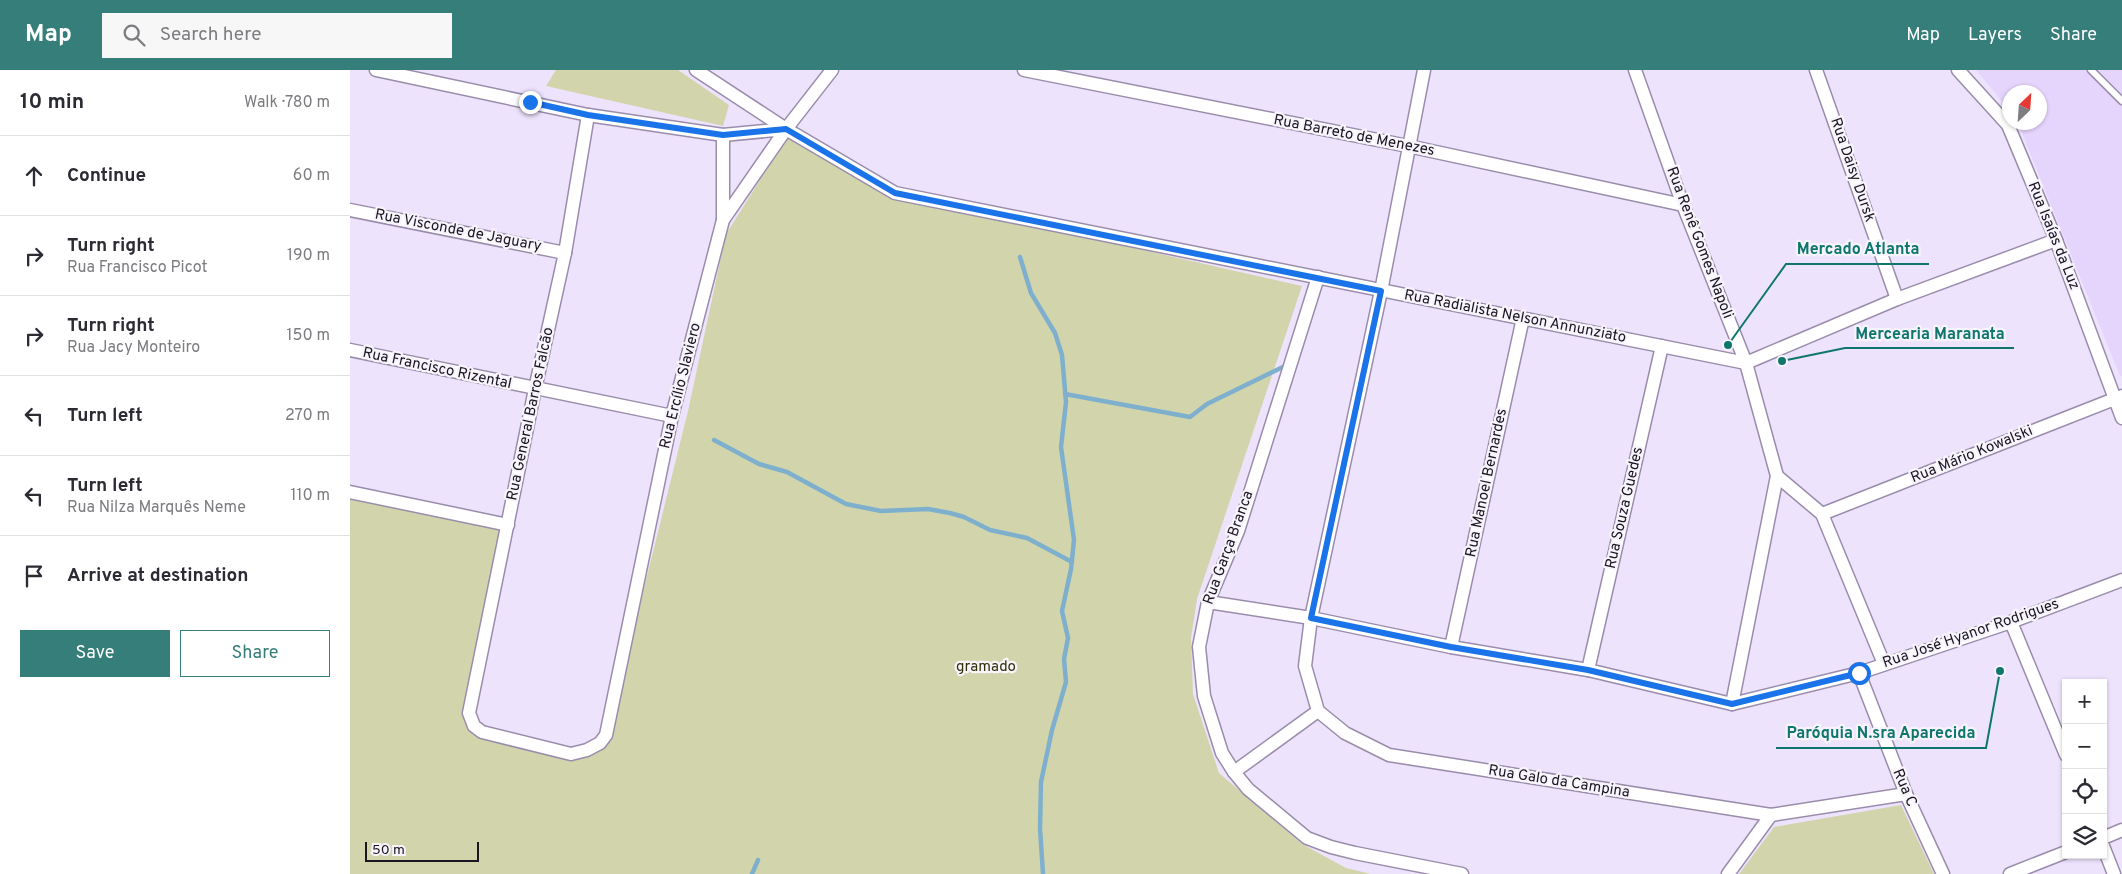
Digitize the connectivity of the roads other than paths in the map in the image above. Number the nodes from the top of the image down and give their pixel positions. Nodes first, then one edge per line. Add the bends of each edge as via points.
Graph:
1 (376, 70) edge
2 (696, 70) edge
3 (832, 70) edge
4 (1024, 70) edge
5 (1424, 70) edge
6 (1635, 70) edge
7 (1816, 70) edge
8 (1958, 70) edge
9 (2091, 70) edge
10 (2122, 102) edge
11 (588, 115) junction
12 (786, 129) junction
13 (723, 135) junction
14 (1408, 146) junction
15 (1683, 205) junction
16 (350, 210) edge
17 (723, 220) junction
18 (2056, 240) junction
19 (565, 253) junction
20 (1318, 278) junction
21 (1381, 291) junction
22 (1897, 299) junction
23 (1523, 318) junction
24 (1662, 346) junction
25 (350, 350) edge
26 (1746, 363) junction
27 (535, 389) junction
28 (2118, 397) edge
29 (672, 416) junction
30 (2122, 418) edge
31 (1776, 476) junction
32 (350, 492) edge
33 (1822, 514) junction
34 (508, 525) junction
35 (2122, 580) edge
36 (1208, 602) junction
37 (1311, 618) junction
38 (2011, 622) junction
39 (1451, 647) junction
40 (1884, 664) junction
41 (1588, 670) junction
42 (1859, 673) junction
43 (1732, 704) junction
44 (1318, 711) junction
45 (469, 713) joint
46 (2062, 745) edge
47 (1234, 772) junction
48 (1906, 794) junction
49 (1771, 815) junction
50 (2122, 830) edge
51 (2107, 836) edge
52 (2062, 854) edge
53 (2107, 856) edge
54 (1462, 874) edge
55 (1728, 874) edge
56 (1943, 874) edge
57 (2010, 874) edge
58 (2114, 874) edge

1 - 11 street
2 - 12 street, Rua Radialista Nelson Annunziato
3 - 12 street, Rua Ercílio Slaviero
4 - 14 street, Rua Barreto de Menezes
5 - 14 street
6 - 15 street, Rua Renê Gomes Napoli
7 - 22 street, Rua Daisy Dursk
8 - 18 street, Rua Isaías da Luz via 2008,125
9 - 10 lane
11 - 13 street
11 - 19 street, Rua General Barros Falcão
12 - 13 street
12 - 17 street, Rua Ercílio Slaviero
12 - 20 street, Rua Radialista Nelson Annunziato via 895,193
13 - 17 street
14 - 15 street, Rua Barreto de Menezes
14 - 21 street
15 - 26 street, Rua Renê Gomes Napoli
16 - 19 street, Rua Visconde de Jaguary
17 - 29 street, Rua Ercílio Slaviero
18 - 22 street
18 - 28 street, Rua Isaías da Luz
19 - 27 street, Rua General Barros Falcão
20 - 21 street, Rua Radialista Nelson Annunziato
20 - 36 street, Rua Garça Branca via 1238,531
21 - 23 street, Rua Radialista Nelson Annunziato
21 - 37 street
22 - 26 street
23 - 24 street, Rua Radialista Nelson Annunziato
23 - 39 street, Rua Manoel Bernardes
24 - 26 street, Rua Radialista Nelson Annunziato
24 - 41 street, Rua Souza Guedes
25 - 27 street, Rua Francisco Rizental
26 - 31 street, Rua Renê Gomes Napoli
27 - 29 street, Rua Francisco Rizental
27 - 34 street, Rua General Barros Falcão
28 - 30 street, Rua Isaías da Luz
28 - 33 street, Rua Mário Kowalski
29 - 45 street, Rua Ercílio Slaviero via 606,734 600,743 571,754 482,732 474,726
31 - 33 street
31 - 43 street, Rua Renê Gomes Napoli
32 - 34 street
33 - 40 street
34 - 45 street, Rua General Barros Falcão
35 - 38 street, Rua José Hyanor Rodrigues
36 - 37 street
36 - 47 street, Rua Garça Branca via 1199,647 1204,696 1222,753
37 - 39 street
37 - 44 street via 1305,666
38 - 40 street, Rua José Hyanor Rodrigues
38 - 46 street
39 - 41 street
40 - 42 street, Rua José Hyanor Rodrigues
41 - 43 street
42 - 43 street, Rua José Hyanor Rodrigues
42 - 48 street, Rua C
44 - 47 street
44 - 49 street, Rua Galo da Campina via 1345,733 1389,755
47 - 54 street, Rua Garça Branca via 1248,789 1307,838 1355,854
48 - 49 street, Rua Galo da Campina
48 - 56 street, Rua C
49 - 55 street
50 - 51 street
52 - 57 street
53 - 58 street

